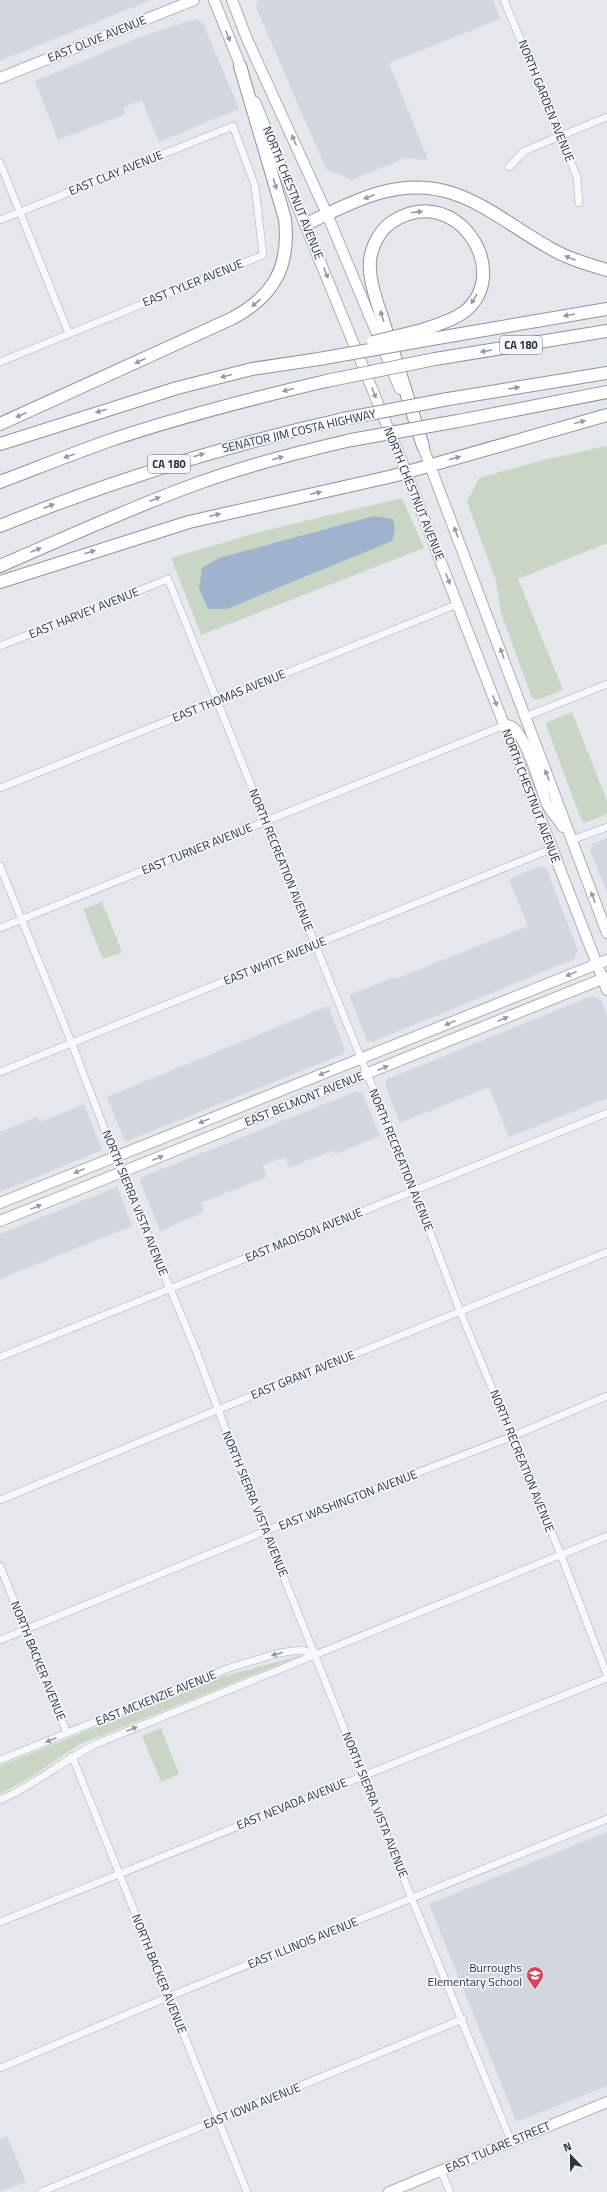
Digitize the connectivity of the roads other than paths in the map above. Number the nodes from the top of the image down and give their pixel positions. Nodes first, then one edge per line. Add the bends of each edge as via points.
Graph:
1 (194, 0) edge
2 (214, 0) edge
3 (232, 0) edge
4 (504, 0) edge
5 (240, 66) junction
6 (0, 78) edge
7 (607, 117) edge
8 (233, 126) joint
9 (560, 136) junction
10 (0, 163) edge
11 (509, 166) dead end
12 (579, 203) dead end
13 (20, 212) junction
14 (327, 214) junction
15 (0, 220) edge
16 (306, 224) junction
17 (607, 270) edge
18 (607, 309) edge
19 (607, 331) edge
20 (69, 334) junction
21 (424, 335) junction
22 (0, 362) edge
23 (607, 373) edge
24 (607, 392) edge
25 (607, 415) edge
26 (0, 424) edge
27 (0, 444) edge
28 (423, 446) junction
29 (430, 465) junction
30 (406, 472) junction
31 (0, 482) edge
32 (0, 526) edge
33 (0, 566) edge
34 (168, 579) joint
35 (0, 582) edge
36 (458, 604) junction
37 (0, 646) edge
38 (607, 684) edge
39 (216, 701) junction
40 (525, 717) junction
41 (504, 725) junction
42 (0, 788) edge
43 (265, 822) junction
44 (607, 827) edge
45 (572, 840) junction
46 (551, 849) junction
47 (0, 866) edge
48 (22, 920) junction
49 (0, 928) edge
50 (607, 933) edge
51 (315, 945) junction
52 (607, 960) edge
53 (597, 964) junction
54 (605, 978) edge
55 (607, 990) edge
56 (72, 1044) junction
57 (361, 1058) junction
58 (0, 1072) edge
59 (367, 1074) junction
60 (607, 1113) edge
61 (115, 1157) junction
62 (122, 1172) junction
63 (414, 1190) junction
64 (0, 1203) edge
65 (0, 1221) edge
66 (607, 1252) edge
67 (170, 1288) junction
68 (460, 1311) junction
69 (0, 1357) edge
70 (607, 1396) edge
71 (217, 1410) junction
72 (513, 1436) junction
73 (0, 1500) edge
74 (265, 1532) junction
75 (607, 1536) edge
76 (561, 1555) junction
77 (0, 1566) edge
78 (26, 1629) junction
79 (0, 1640) edge
80 (315, 1654) junction
81 (607, 1677) edge
82 (67, 1733) junction
83 (72, 1756) junction
84 (0, 1760) edge
85 (363, 1776) junction
86 (0, 1800) edge
87 (607, 1819) edge
88 (119, 1875) junction
89 (412, 1898) junction
90 (0, 1922) edge
91 (168, 1997) junction
92 (463, 2020) junction
93 (0, 2068) edge
94 (607, 2102) edge
95 (217, 2120) junction
96 (511, 2141) junction
97 (441, 2171) junction
98 (41, 2192) edge
99 (247, 2192) edge
100 (389, 2192) edge
101 (450, 2192) edge

1 - 6 main road, EAST OLIVE AVENUE
2 -> 5 main road, NORTH CHESTNUT AVENUE
14 -> 3 main road, NORTH CHESTNUT AVENUE via 247,39
4 - 9 street, NORTH GARDEN AVENUE
5 - 16 main road, NORTH CHESTNUT AVENUE
5 -> 26 highway via 285,219 287,240 284,263 273,285 256,304 233,318
7 - 9 street
8 - 13 street, EAST CLAY AVENUE
8 - 20 street, EAST TYLER AVENUE via 255,186 263,255
9 - 11 street via 524,151
9 - 12 street, NORTH GARDEN AVENUE via 577,177
10 - 13 street
13 - 15 street, EAST CLAY AVENUE
13 - 20 street
14 - 16 highway
17 -> 14 highway via 559,253 471,199 442,190 410,188 389,191
14 - 28 main road, NORTH CHESTNUT AVENUE
16 -> 30 main road, NORTH CHESTNUT AVENUE
18 -> 21 highway
19 -> 31 highway, CA 180, bridge via 435,359 326,381 158,425
20 - 22 street, EAST TYLER AVENUE
21 -> 27 highway, bridge via 252,369 177,388
28 -> 21 highway via 370,270 372,250 388,224 403,215 420,211 447,216 464,227 474,239 482,265 479,290 470,306 455,318
32 -> 23 highway, SENATOR JIM COSTA HIGHWAY / CA 180, bridge via 111,483 260,438 448,399
33 -> 24 highway, bridge via 148,502 258,463 351,440
29 -> 25 highway
28 - 29 main road, NORTH CHESTNUT AVENUE
29 - 30 highway
40 -> 29 main road, NORTH CHESTNUT AVENUE
35 -> 30 highway via 189,522
30 -> 36 main road, NORTH CHESTNUT AVENUE
34 - 37 street, EAST HARVEY AVENUE
34 - 39 street, NORTH RECREATION AVENUE
36 - 39 street, EAST THOMAS AVENUE
36 -> 41 main road, NORTH CHESTNUT AVENUE
38 - 40 street
39 - 42 street, EAST THOMAS AVENUE
39 - 43 street, NORTH RECREATION AVENUE
45 -> 40 main road, NORTH CHESTNUT AVENUE
41 - 43 street, EAST TURNER AVENUE
41 - 45 main road via 514,728 522,737 548,804
41 - 46 main road, NORTH CHESTNUT AVENUE
43 - 48 street, EAST TURNER AVENUE
43 - 51 street, NORTH RECREATION AVENUE
44 - 45 street
50 -> 45 main road, NORTH CHESTNUT AVENUE
46 - 51 street, EAST WHITE AVENUE
46 - 53 main road, NORTH CHESTNUT AVENUE
47 - 48 street, NORTH SIERRA VISTA AVENUE
48 - 49 street, EAST TURNER AVENUE
48 - 56 street, NORTH SIERRA VISTA AVENUE
51 - 56 street, EAST WHITE AVENUE
51 - 57 street, NORTH RECREATION AVENUE
52 - 53 main road, EAST BELMONT AVENUE
53 - 54 main road, NORTH CHESTNUT AVENUE
53 -> 57 main road, EAST BELMONT AVENUE
54 - 55 main road, NORTH CHESTNUT AVENUE
59 -> 54 main road, EAST BELMONT AVENUE
56 - 58 street, EAST WHITE AVENUE
56 - 61 street, NORTH SIERRA VISTA AVENUE
57 - 59 street, NORTH RECREATION AVENUE
57 -> 61 main road, EAST BELMONT AVENUE
62 -> 59 main road, EAST BELMONT AVENUE
59 - 63 street, NORTH RECREATION AVENUE
60 - 63 street, EAST MADISON AVENUE
61 - 62 street, NORTH SIERRA VISTA AVENUE
61 -> 64 main road, EAST BELMONT AVENUE
65 -> 62 main road, EAST BELMONT AVENUE
62 - 67 street, NORTH SIERRA VISTA AVENUE
63 - 67 street, EAST MADISON AVENUE
63 - 68 street, NORTH RECREATION AVENUE
66 - 68 street, EAST GRANT AVENUE
67 - 69 street, EAST MADISON AVENUE
67 - 71 street, NORTH SIERRA VISTA AVENUE
68 - 71 street, EAST GRANT AVENUE
68 - 72 street, NORTH RECREATION AVENUE
70 - 72 street, EAST WASHINGTON AVENUE
71 - 73 street, EAST GRANT AVENUE
71 - 74 street, NORTH SIERRA VISTA AVENUE
72 - 74 street, EAST WASHINGTON AVENUE
72 - 76 street, NORTH RECREATION AVENUE
74 - 78 street, EAST WASHINGTON AVENUE
74 - 80 street, NORTH SIERRA VISTA AVENUE
75 - 76 street, EAST MCKENZIE AVENUE
76 - 80 street, EAST MCKENZIE AVENUE
76 - 81 street, NORTH RECREATION AVENUE
77 - 78 street, NORTH BACKER AVENUE
78 - 79 street, EAST WASHINGTON AVENUE
78 - 82 street, NORTH BACKER AVENUE
80 -> 82 street, EAST MCKENZIE AVENUE via 300,1650 279,1653 230,1668
83 -> 80 street, EAST MCKENZIE AVENUE
80 - 85 street, NORTH SIERRA VISTA AVENUE
81 - 85 street, EAST NEVADA AVENUE
82 -> 84 street, EAST MCKENZIE AVENUE
83 - 86 street, EAST MCKENZIE AVENUE via 26,1787
83 - 88 street, NORTH BACKER AVENUE
85 - 88 street, EAST NEVADA AVENUE
85 - 89 street, NORTH SIERRA VISTA AVENUE
87 - 89 street, EAST ILLINOIS AVENUE
88 - 90 street, EAST NEVADA AVENUE
88 - 91 street, NORTH BACKER AVENUE
89 - 91 street, EAST ILLINOIS AVENUE
89 - 92 street, NORTH SIERRA VISTA AVENUE
91 - 93 street, EAST ILLINOIS AVENUE
91 - 95 street, NORTH BACKER AVENUE
92 - 95 street, EAST IOWA AVENUE
92 - 96 street, NORTH SIERRA VISTA AVENUE
94 - 96 main road, EAST TULARE STREET
95 - 98 street, EAST IOWA AVENUE
95 - 99 street, NORTH BACKER AVENUE
96 - 97 main road, EAST TULARE STREET
97 - 100 main road, EAST TULARE STREET
97 - 101 street

